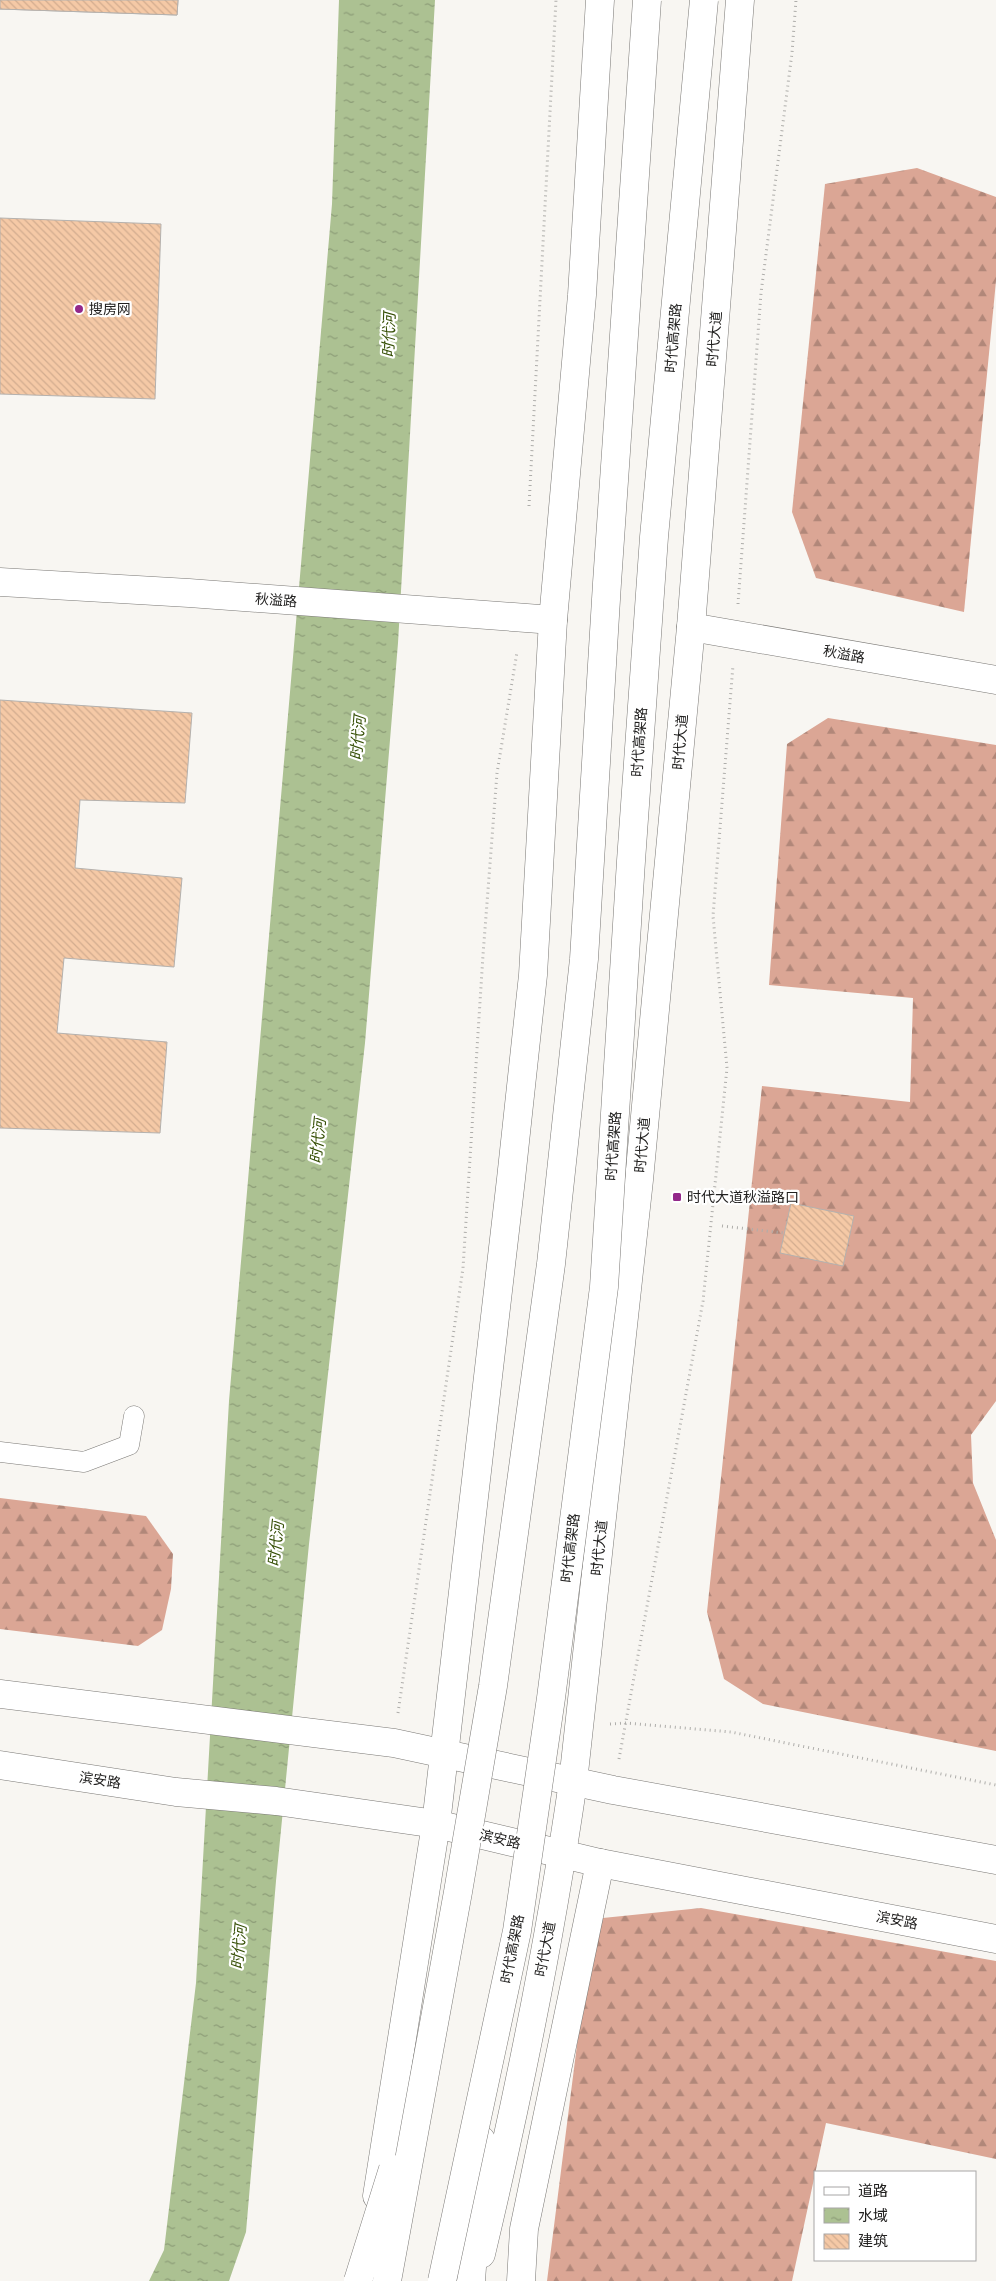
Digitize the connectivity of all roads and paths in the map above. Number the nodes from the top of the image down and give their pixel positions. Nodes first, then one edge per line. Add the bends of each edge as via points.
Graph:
1 (556, 0) edge
2 (600, 0) edge
3 (647, 0) edge
4 (704, 0) edge
5 (740, 0) edge
6 (796, 0) edge
7 (529, 509) dead end
8 (0, 582) edge
9 (523, 618) junction
10 (553, 620) junction
11 (691, 627) junction
12 (736, 635) junction
13 (996, 680) edge
14 (722, 1226) dead end
15 (784, 1232) dead end
16 (134, 1416) dead end
17 (0, 1452) edge
18 (0, 1694) edge
19 (626, 1723) junction
20 (579, 1727) junction
21 (394, 1743) junction
22 (445, 1754) junction
23 (0, 1765) edge
24 (573, 1782) junction
25 (996, 1785) edge
26 (612, 1790) junction
27 (436, 1824) junction
28 (563, 1854) junction
29 (996, 1860) edge
30 (600, 1863) junction
31 (996, 1939) edge
32 (428, 2058) junction
33 (485, 2083) junction
34 (521, 2280) edge
35 (358, 2281) edge
36 (363, 2281) edge
37 (387, 2281) edge
38 (442, 2281) edge
39 (472, 2281) edge

1 - 7 path
2 - 10 main road via 582,295
3 - 32 main road, bridge via 583,969 551,1264 493,1686
4 - 33 main road, 时代高架路, bridge via 654,537 604,1287 551,1698 517,1931
5 - 11 main road, 时代大道
6 - 12 path via 762,293
8 - 9 main road, 秋溢路
9 - 10 main road, 秋溢路
9 - 21 path via 497,772 463,1268
10 - 22 main road via 533,975
11 - 12 main road, 秋溢路
11 - 20 main road, 时代大道 via 639,1180
12 - 13 main road, 秋溢路
12 - 19 path via 713,916 727,1068 703,1301
14 - 15 path
16 - 17 lane via 129,1445 84,1462
18 - 21 main road
19 - 20 path
19 - 25 path via 731,1732
19 - 26 path
20 - 24 main road, 时代大道
21 - 22 main road
22 - 24 main road
22 - 27 main road
23 - 27 main road, 滨安路 via 176,1792 276,1800
24 - 26 main road
24 - 28 main road, 时代大道
26 - 29 main road
27 - 28 main road, 滨安路
27 - 36 main road
28 - 30 main road, 滨安路
28 - 39 main road, 时代大道 via 508,2138
30 - 31 main road, 滨安路
30 - 34 main road via 524,2229
32 - 35 main road, bridge
32 - 37 main road, bridge
33 - 38 main road, 时代高架路, bridge
33 - 39 main road, bridge

